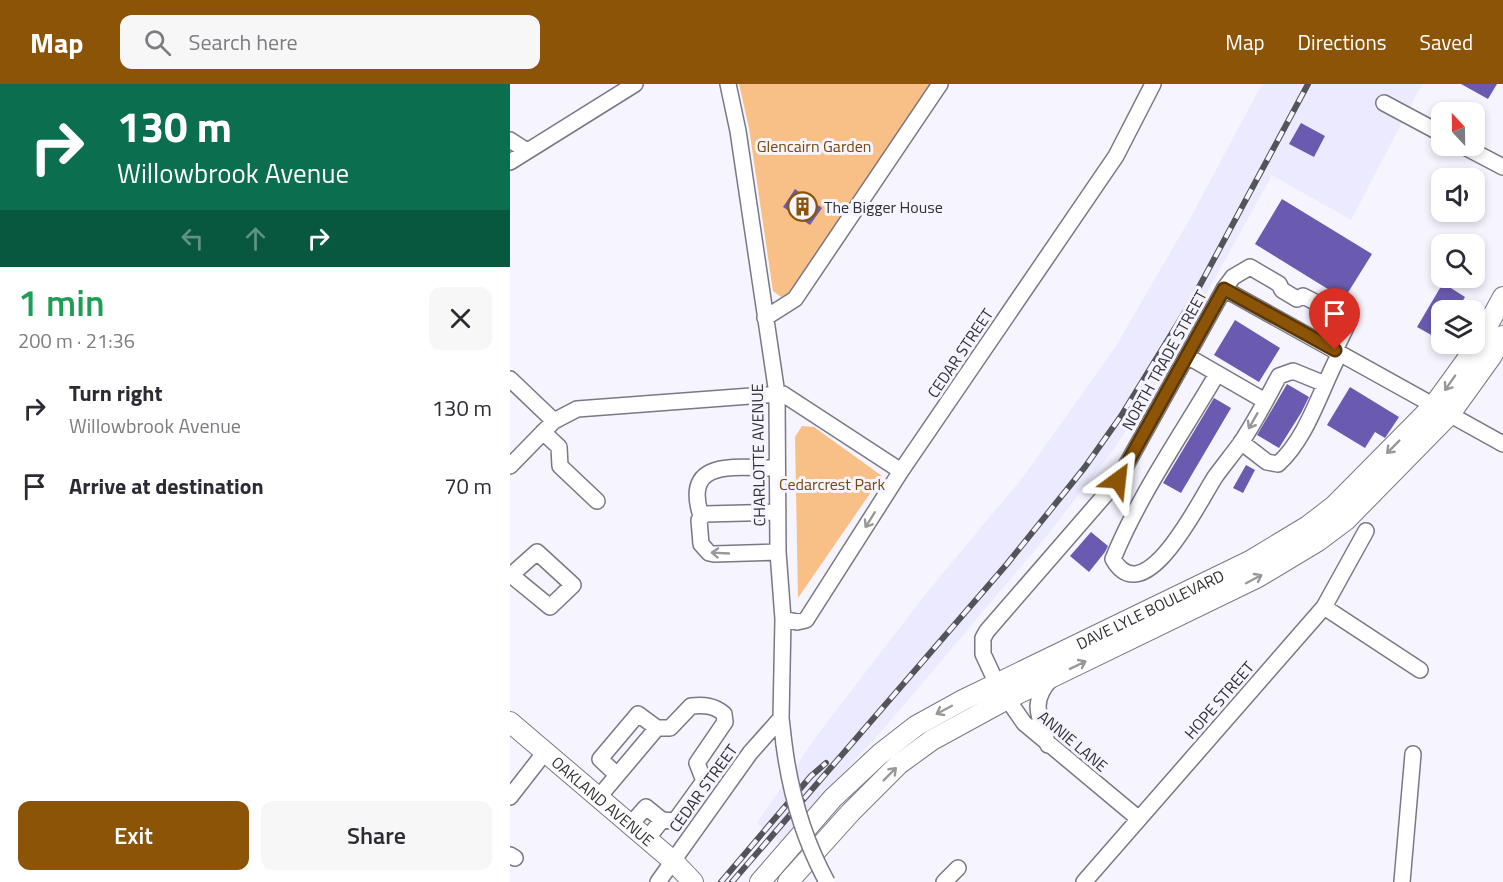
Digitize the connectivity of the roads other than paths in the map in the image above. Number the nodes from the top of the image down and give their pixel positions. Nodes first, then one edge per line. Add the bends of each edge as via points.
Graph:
1 (635, 84) edge
2 (728, 84) edge
3 (940, 84) edge
4 (1153, 84) edge
5 (1384, 103) dead end
6 (1431, 128) edge
7 (510, 140) edge
8 (527, 152) junction
9 (1482, 156) edge
10 (510, 162) edge
11 (1503, 167) edge
12 (1224, 289) junction
13 (1288, 294) junction
14 (1503, 297) edge
15 (765, 318) junction
16 (1276, 318) junction
17 (1503, 336) edge
18 (1337, 352) junction
19 (1188, 356) junction
20 (1216, 374) junction
21 (510, 379) edge
22 (1325, 384) junction
23 (777, 394) junction
24 (1265, 401) junction
25 (1442, 410) junction
26 (549, 426) junction
27 (1241, 442) junction
28 (1503, 444) edge
29 (510, 466) edge
30 (777, 468) junction
31 (901, 471) junction
32 (597, 501) dead end
33 (778, 512) junction
34 (701, 516) junction
35 (1366, 531) dead end
36 (778, 552) junction
37 (1324, 608) junction
38 (1000, 616) joint
39 (783, 619) junction
40 (1420, 670) dead end
41 (1054, 677) junction
42 (1002, 692) junction
43 (781, 718) junction
44 (510, 722) edge
45 (657, 728) junction
46 (1048, 745) junction
47 (545, 752) junction
48 (1413, 754) dead end
49 (617, 775) junction
50 (510, 797) edge
51 (598, 798) junction
52 (1139, 819) junction
53 (662, 820) junction
54 (630, 825) junction
55 (647, 839) junction
56 (958, 868) dead end
57 (683, 871) edge
58 (658, 882) edge
59 (760, 882) edge
60 (789, 882) edge
61 (827, 882) edge
62 (944, 882) edge
63 (1084, 882) edge
64 (1402, 882) edge

1 - 8 street
2 - 15 street, CHARLOTTE AVENUE
3 - 15 street via 795,299
4 - 31 street, CEDAR STREET via 1116,156
5 - 6 street
7 - 8 street
8 - 10 street
9 - 11 street
12 - 13 street, NORTH TRADE STREET via 1233,277 1250,267 1280,284
12 - 16 street
12 - 19 street, NORTH TRADE STREET
13 - 16 street
13 - 18 street via 1298,299 1304,296 1347,318
14 -> 25 main road, DAVE LYLE BOULEVARD
15 - 23 street, CHARLOTTE AVENUE
16 - 18 street
17 - 25 main road, DAVE LYLE BOULEVARD via 1491,357
18 - 22 street
18 - 25 street
19 - 20 street
19 - 38 street, NORTH TRADE STREET via 1118,480
20 - 24 street
20 - 27 street via 1118,547 1113,559 1118,568 1140,574 1154,566 1180,537
21 - 26 street
22 - 24 street via 1293,371 1285,373 1279,376
22 - 27 street via 1296,444 1278,464 1267,462
23 - 26 street via 577,409
23 - 30 street, CHARLOTTE AVENUE
23 - 31 street via 783,394
24 -> 27 street
25 - 28 street
41 -> 25 main road, DAVE LYLE BOULEVARD via 1258,577 1318,541 1353,513
25 -> 42 main road, DAVE LYLE BOULEVARD via 1308,526 1250,561
26 - 29 street
26 - 32 street via 560,449 560,466
30 - 33 street, CHARLOTTE AVENUE
30 - 34 street via 724,469 704,475 696,496
31 -> 39 street, CEDAR STREET via 806,621
33 - 34 street via 713,512
33 - 36 street, CHARLOTTE AVENUE
36 -> 34 street via 709,553 700,544
35 - 37 street, HOPE STREET
36 - 39 street, CHARLOTTE AVENUE
37 - 40 street
37 - 52 street, HOPE STREET
38 - 42 street, ANNIE LANE via 983,638 982,649
39 - 43 street, CHARLOTTE AVENUE
41 - 42 main road, DAVE LYLE BOULEVARD
41 - 46 street via 1043,688 1037,703
42 - 46 street, ANNIE LANE via 1024,723
42 -> 59 main road, DAVE LYLE BOULEVARD via 939,713 896,741 833,798
60 -> 42 main road, DAVE LYLE BOULEVARD via 899,764
43 - 57 street, CEDAR STREET via 750,753
43 - 61 street, CHARLOTTE AVENUE, bridge via 788,772 815,860
44 - 47 main road, OAKLAND AVENUE
45 - 49 street
45 - 49 street via 638,714 622,732 600,759
45 - 53 street via 670,728 691,705 716,707 724,714 724,722 697,763 704,781 675,821
46 - 52 street, ANNIE LANE
47 - 50 street
47 - 51 main road, OAKLAND AVENUE
48 - 64 street
49 - 51 street
51 - 54 main road, OAKLAND AVENUE
52 - 63 street, HOPE STREET
53 - 54 street via 646,807
53 - 55 street
54 - 55 main road, OAKLAND AVENUE
55 - 57 main road, OAKLAND AVENUE
56 - 62 street
57 - 58 street, CEDAR STREET

